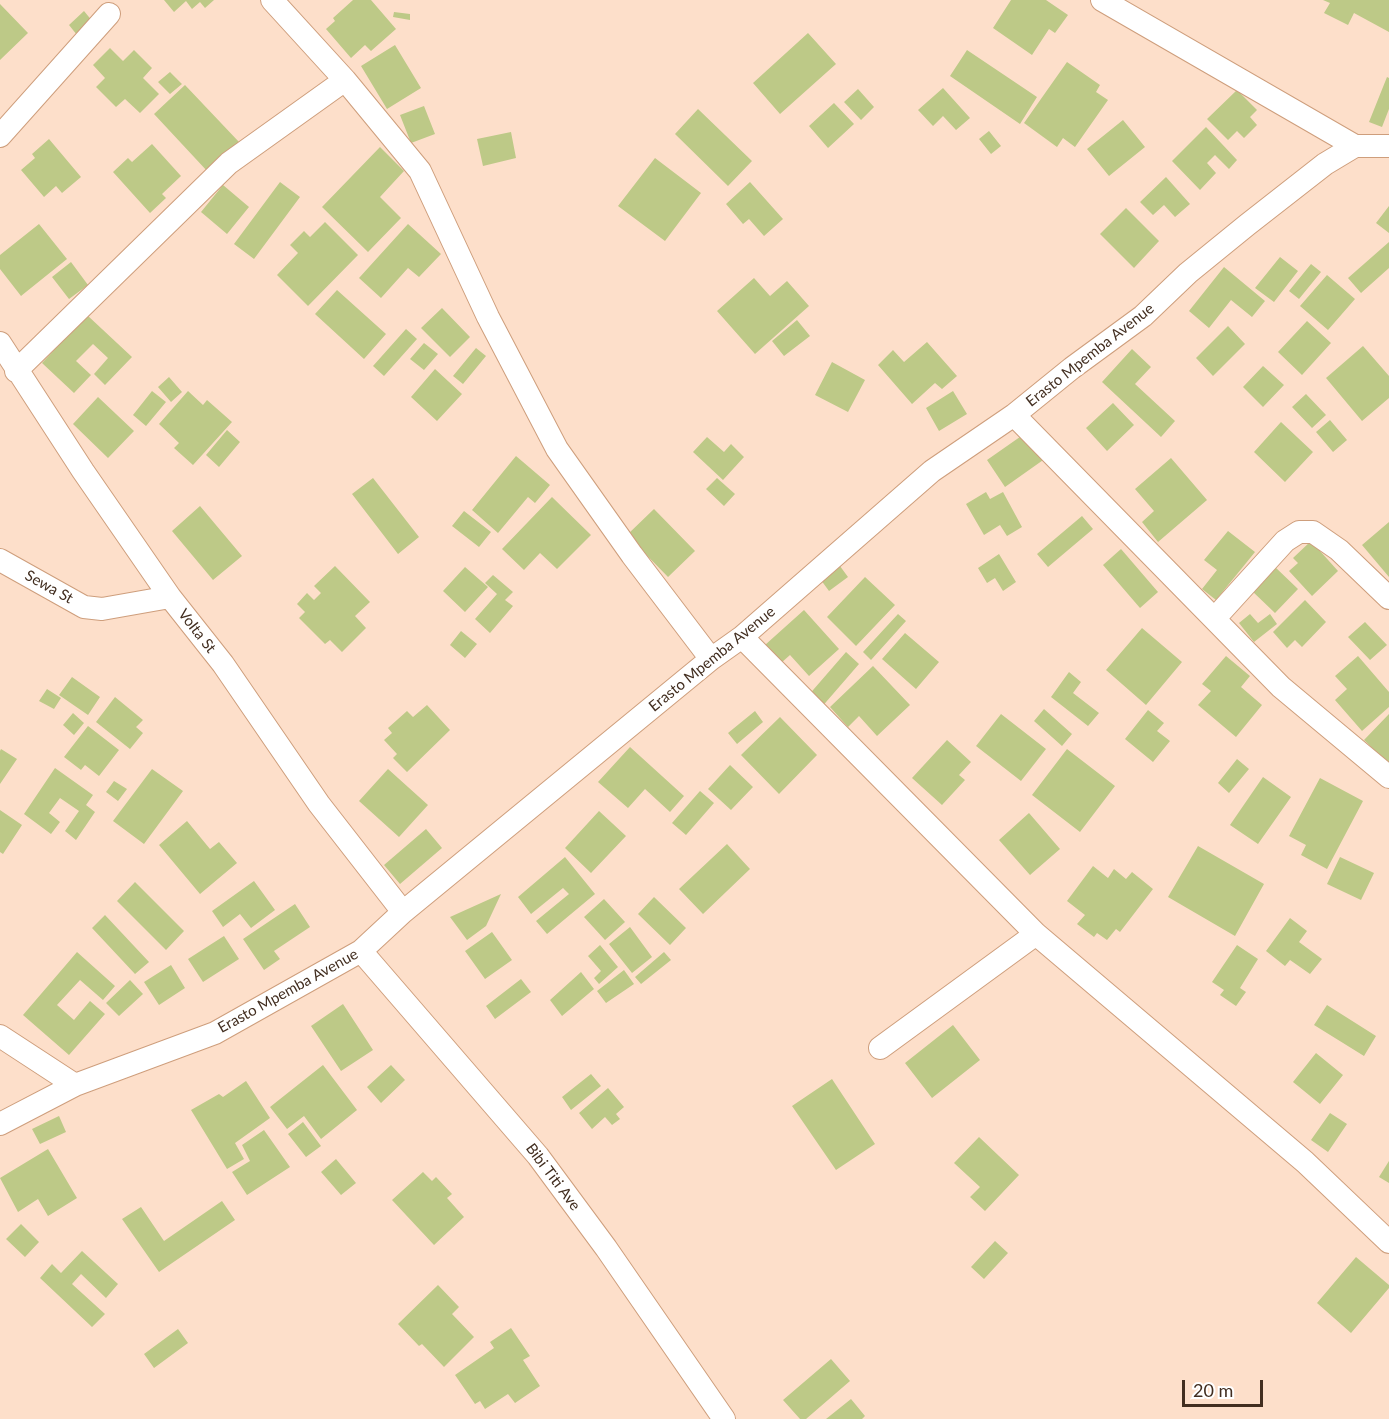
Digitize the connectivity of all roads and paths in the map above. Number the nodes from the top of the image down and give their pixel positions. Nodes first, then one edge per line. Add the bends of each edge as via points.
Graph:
1 (272, 0) edge
2 (1102, 0) edge
3 (109, 14) dead end
4 (345, 80) junction
5 (0, 136) edge
6 (1354, 146) junction
7 (1389, 146) edge
8 (0, 343) edge
9 (16, 370) junction
10 (1014, 415) junction
11 (0, 560) edge
12 (170, 597) junction
13 (1389, 598) edge
14 (1215, 618) junction
15 (742, 637) junction
16 (711, 659) junction
17 (1389, 777) edge
18 (403, 912) junction
19 (1035, 934) junction
20 (362, 951) junction
21 (0, 1036) edge
22 (880, 1048) dead end
23 (75, 1085) junction
24 (0, 1124) edge
25 (1389, 1242) edge
26 (724, 1419) edge

1 - 4 street
2 - 6 street
3 - 5 street
4 - 9 street via 229,163
4 - 16 street via 420,171 488,317 557,449
6 - 7 street
6 - 10 street, Erasto Mpemba Avenue via 1247,225 1143,316
8 - 9 street, Volta St
9 - 12 street, Volta St
10 - 14 street
10 - 15 street, Erasto Mpemba Avenue via 932,471
11 - 12 street, Sewa St via 84,607 102,609
12 - 18 street, Volta St via 223,664 319,804
13 - 14 street via 1339,550 1313,532 1299,532 1285,541
14 - 17 street via 1281,687
15 - 16 street, Erasto Mpemba Avenue
15 - 19 street
16 - 18 street, Erasto Mpemba Avenue
18 - 20 street, Erasto Mpemba Avenue
19 - 22 street
19 - 25 street via 1305,1162
20 - 23 street, Erasto Mpemba Avenue via 215,1033
20 - 26 street, Bibi Titi Ave via 538,1156
21 - 23 street
23 - 24 street, Erasto Mpemba Avenue

